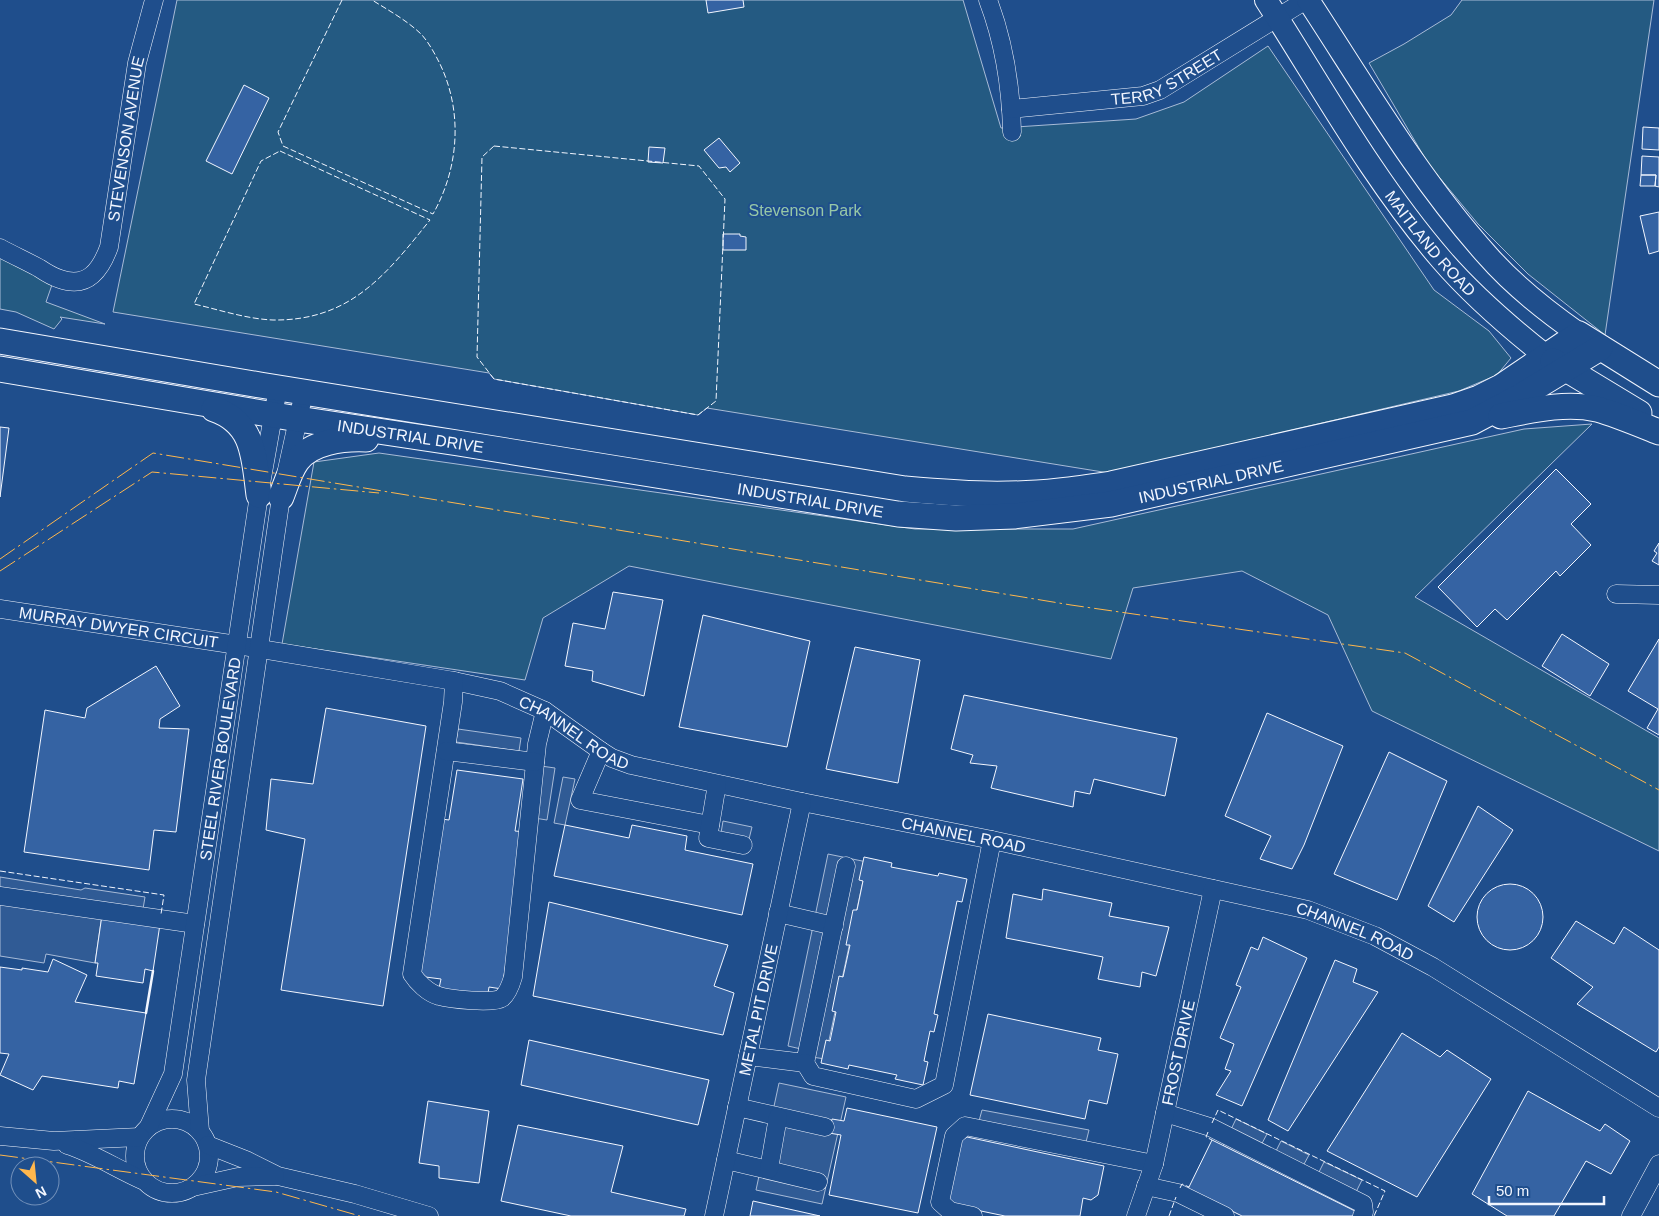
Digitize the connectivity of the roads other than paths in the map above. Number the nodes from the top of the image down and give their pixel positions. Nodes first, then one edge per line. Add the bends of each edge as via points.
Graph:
1 (154, 0) edge
2 (988, 0) edge
3 (1307, 0) edge
4 (1272, 9) edge
5 (1011, 109) junction
6 (1012, 132) dead end
7 (0, 248) edge
8 (1579, 334) junction
9 (0, 340) edge
10 (1600, 348) junction
11 (1556, 363) junction
12 (0, 369) edge
13 (1659, 384) edge
14 (278, 388) junction
15 (304, 392) junction
16 (191, 401) junction
17 (273, 415) junction
18 (298, 419) junction
19 (1472, 422) junction
20 (1659, 425) edge
21 (1659, 432) edge
22 (458, 443) junction
23 (270, 496) junction
24 (1616, 594) dead end
25 (1659, 595) edge
26 (0, 610) edge
27 (237, 645) junction
28 (258, 649) junction
29 (454, 681) junction
30 (545, 711) junction
31 (446, 751) junction
32 (601, 751) junction
33 (536, 762) junction
34 (717, 784) junction
35 (802, 802) junction
36 (710, 825) junction
37 (992, 840) junction
38 (743, 845) dead end
39 (846, 866) dead end
40 (1213, 889) junction
41 (0, 896) edge
42 (778, 913) junction
43 (196, 924) junction
44 (834, 926) junction
45 (748, 1056) junction
46 (805, 1063) junction
47 (737, 1107) junction
48 (1659, 1108) edge
49 (1165, 1113) junction
50 (778, 1117) junction
51 (825, 1127) dead end
52 (144, 1132) junction
53 (0, 1136) edge
54 (204, 1138) junction
55 (54, 1141) junction
56 (726, 1160) junction
57 (1154, 1164) junction
58 (1659, 1164) edge
59 (768, 1169) junction
60 (278, 1176) junction
61 (142, 1180) junction
62 (818, 1182) dead end
63 (1146, 1186) junction
64 (193, 1187) junction
65 (429, 1216) edge
66 (714, 1216) edge
67 (973, 1216) edge
68 (1136, 1216) edge
69 (1225, 1216) edge
70 (1362, 1216) edge
71 (1631, 1216) edge

1 - 7 street, STEVENSON AVENUE via 137,63 109,247 102,264 93,275 72,282
2 - 5 street via 1005,58
3 - 4 street, TERRY STREET
3 - 8 main road, MAITLAND ROAD via 1411,159 1447,206 1517,285 1542,308
4 - 5 street, TERRY STREET via 1160,90 1143,96
4 - 11 main road, MAITLAND ROAD via 1385,187 1442,260 1478,298
5 - 6 street
8 - 10 highway, MAITLAND ROAD
8 - 11 highway, INDUSTRIAL DRIVE
9 - 14 highway, INDUSTRIAL DRIVE
10 - 11 highway, INDUSTRIAL DRIVE
10 - 13 highway, MAITLAND ROAD
11 - 15 highway, INDUSTRIAL DRIVE via 1453,407 1111,484 1058,492 1010,494 905,489
11 - 19 highway, INDUSTRIAL DRIVE via 1521,396
11 - 20 highway, MAITLAND ROAD
12 - 16 highway, INDUSTRIAL DRIVE
14 - 15 highway, INDUSTRIAL DRIVE
14 - 17 street, STEEL RIVER BOULEVARD
15 - 18 street, STEEL RIVER BOULEVARD
16 - 17 highway, INDUSTRIAL DRIVE
16 - 23 highway via 227,413 243,428
17 - 18 highway, INDUSTRIAL DRIVE
17 - 23 street, STEEL RIVER BOULEVARD
18 - 22 highway, INDUSTRIAL DRIVE
18 - 23 street, STEEL RIVER BOULEVARD
19 - 21 highway via 1536,409 1569,407 1597,409
19 - 22 highway, INDUSTRIAL DRIVE via 1111,504 1014,516 956,518 898,514
22 - 23 highway via 356,438 321,445 305,452
23 - 27 street, STEEL RIVER BOULEVARD
23 - 28 street, STEEL RIVER BOULEVARD
24 - 25 street
26 - 27 street, MURRAY DWYER CIRCUIT
27 - 28 street, CHANNEL ROAD
27 - 43 street, STEEL RIVER BOULEVARD
28 - 29 street, CHANNEL ROAD
28 - 54 street, STEEL RIVER BOULEVARD via 196,1080
29 - 30 street, CHANNEL ROAD via 500,691
29 - 31 street
30 - 32 street, CHANNEL ROAD
30 - 33 street
31 - 33 street
31 - 33 street via 412,974 417,982 438,996 488,1002 501,998 509,989 513,977
32 - 34 street, CHANNEL ROAD via 631,765
32 - 36 street via 580,800
34 - 35 street, CHANNEL ROAD
34 - 36 street
35 - 37 street, CHANNEL ROAD
35 - 42 street, METAL PIT DRIVE
36 - 38 street via 708,838
37 - 40 street, CHANNEL ROAD
37 - 46 street via 944,1085 916,1099 813,1076
39 - 44 street
40 - 48 street, CHANNEL ROAD via 1308,910 1375,936 1433,967
40 - 49 street, FROST DRIVE
41 - 43 street
42 - 44 street
42 - 45 street, METAL PIT DRIVE
43 - 52 street, STEEL RIVER BOULEVARD via 173,1074
44 - 46 street
45 - 46 street
45 - 47 street, METAL PIT DRIVE
47 - 50 street
47 - 56 street, METAL PIT DRIVE
49 - 57 street, FROST DRIVE
49 - 70 street via 1210,1127 1362,1204
50 - 51 street
50 - 59 street
52 - 54 street via 163,1120 177,1119 189,1122
52 - 55 street
52 - 61 street via 135,1151 136,1166
53 - 55 street
54 - 60 street
54 - 64 street via 209,1162 204,1176
55 - 61 street via 83,1150
56 - 59 street
56 - 66 street, METAL PIT DRIVE
57 - 63 street, FROST DRIVE
57 - 67 street via 965,1126 954,1136 940,1202 950,1211
58 - 71 street
59 - 62 street
60 - 64 street via 238,1177
60 - 65 street
61 - 64 street via 153,1189 168,1193
63 - 68 street, FROST DRIVE
63 - 69 street via 1178,1192

